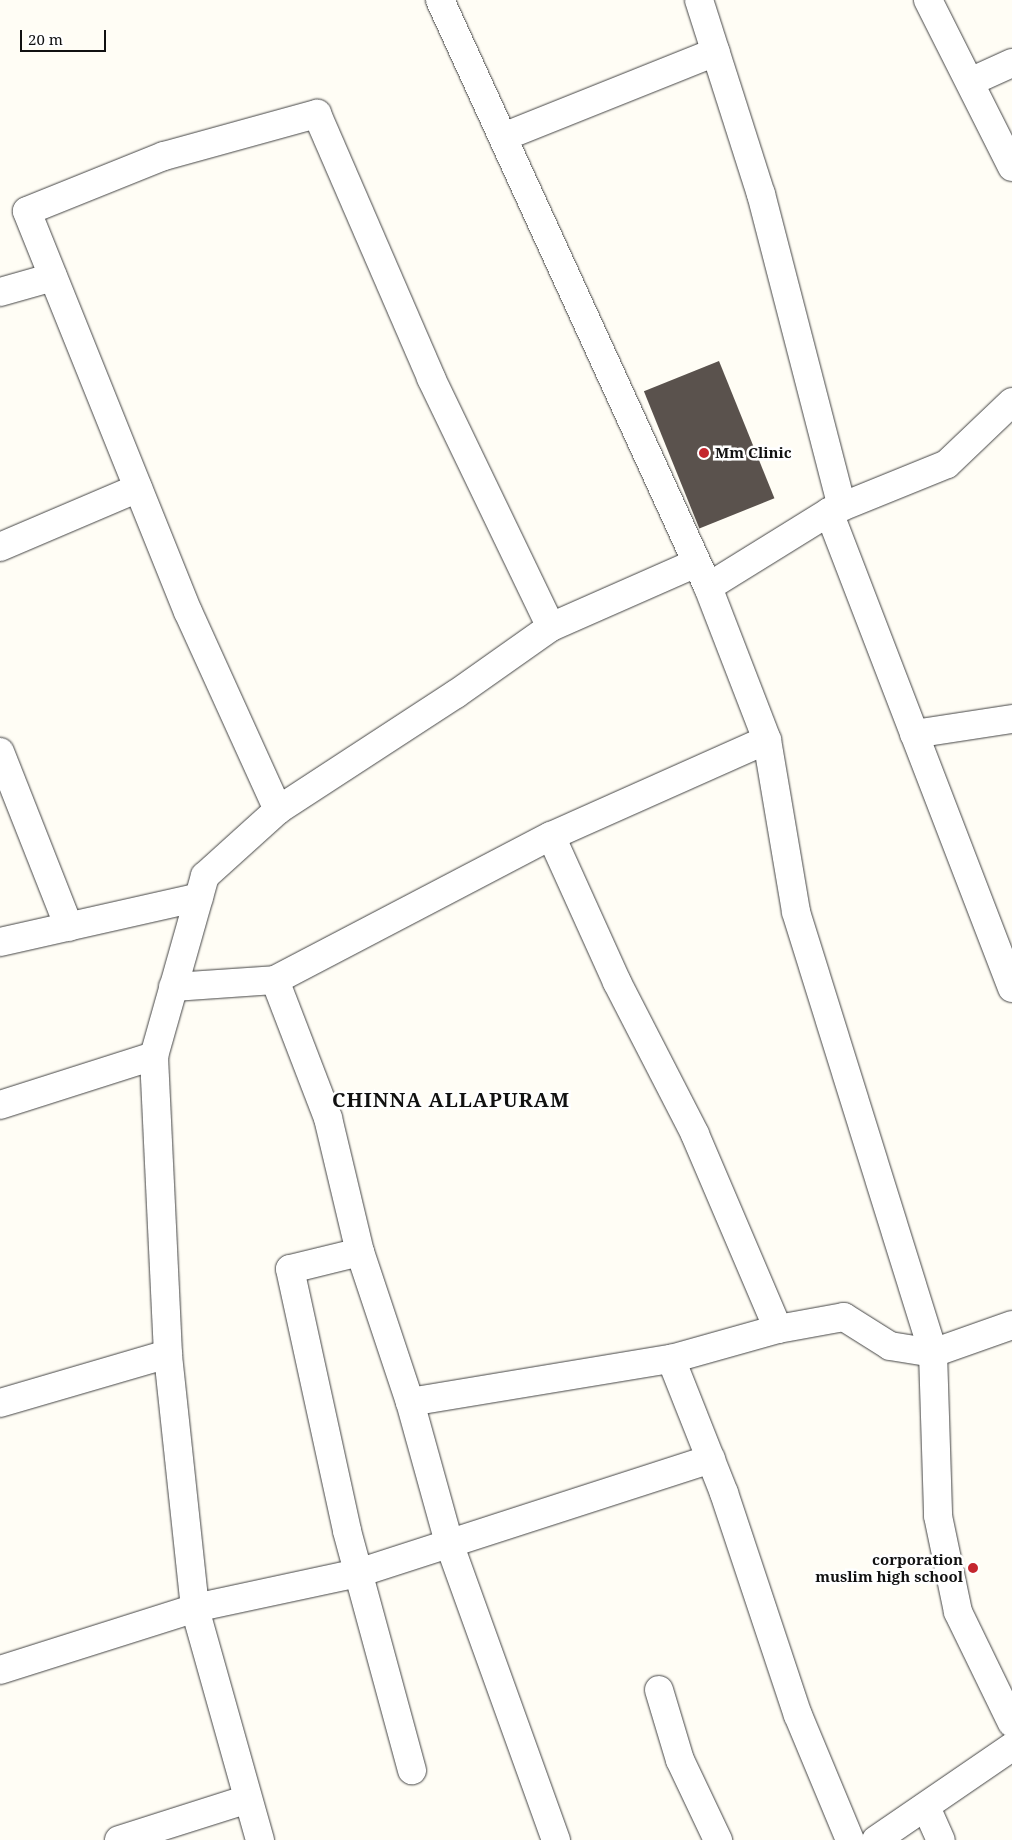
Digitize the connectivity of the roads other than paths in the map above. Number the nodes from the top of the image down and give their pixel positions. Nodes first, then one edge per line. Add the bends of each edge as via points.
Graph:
1 (440, 0) edge
2 (699, 0) edge
3 (928, 0) edge
4 (716, 52) junction
5 (1012, 63) edge
6 (970, 82) junction
7 (503, 137) junction
8 (1012, 167) edge
9 (53, 277) junction
10 (0, 292) edge
11 (1012, 402) edge
12 (138, 488) junction
13 (836, 510) junction
14 (0, 546) edge
15 (696, 563) junction
16 (708, 588) junction
17 (551, 626) junction
18 (1012, 719) edge
19 (914, 734) junction
20 (767, 740) junction
21 (0, 752) edge
22 (278, 810) junction
23 (551, 836) junction
24 (199, 897) junction
25 (69, 927) junction
26 (0, 942) edge
27 (274, 980) junction
28 (173, 988) junction
29 (1012, 988) edge
30 (154, 1056) junction
31 (0, 1105) edge
32 (360, 1252) junction
33 (1012, 1325) edge
34 (778, 1329) junction
35 (933, 1353) junction
36 (168, 1354) junction
37 (671, 1359) junction
38 (410, 1402) junction
39 (0, 1403) edge
40 (711, 1459) junction
41 (449, 1543) junction
42 (358, 1573) junction
43 (195, 1608) junction
44 (0, 1670) edge
45 (659, 1690) dead end
46 (1012, 1723) edge
47 (1012, 1747) edge
48 (412, 1770) dead end
49 (248, 1799) junction
50 (926, 1807) junction
51 (119, 1840) edge
52 (260, 1840) edge
53 (556, 1840) edge
54 (718, 1840) edge
55 (850, 1840) edge
56 (876, 1840) edge
57 (941, 1840) edge

1 - 7 street
2 - 4 street
3 - 6 street
4 - 7 street
4 - 13 street via 761,194
5 - 6 street
6 - 8 street
7 - 15 street
9 - 10 street
9 - 12 street
9 - 17 street via 26,211 164,156 317,114 431,378
11 - 13 street via 947,464
12 - 14 street
12 - 22 street via 188,612
13 - 16 street
13 - 19 street
15 - 16 street
15 - 17 street
16 - 20 street
17 - 22 street via 456,694
18 - 19 street
19 - 29 street
20 - 23 street
20 - 35 street via 796,912
21 - 25 street
22 - 24 street via 206,876
23 - 27 street
23 - 34 street via 617,982 694,1134
24 - 25 street
24 - 28 street
25 - 26 street
27 - 28 street
27 - 32 street via 328,1118
28 - 30 street
30 - 31 street
30 - 36 street
32 - 38 street
32 - 42 street via 290,1269 308,1361
33 - 35 street
34 - 35 street via 844,1317 890,1346
34 - 37 street
35 - 46 street via 938,1516 958,1612
36 - 39 street
36 - 43 street
37 - 38 street
37 - 40 street
38 - 41 street
40 - 41 street
40 - 55 street via 798,1715
41 - 42 street
41 - 53 street
42 - 43 street
42 - 48 street
43 - 44 street
43 - 49 street
45 - 54 street via 680,1760
47 - 50 street
49 - 51 street
49 - 52 street
50 - 56 street
50 - 57 street

